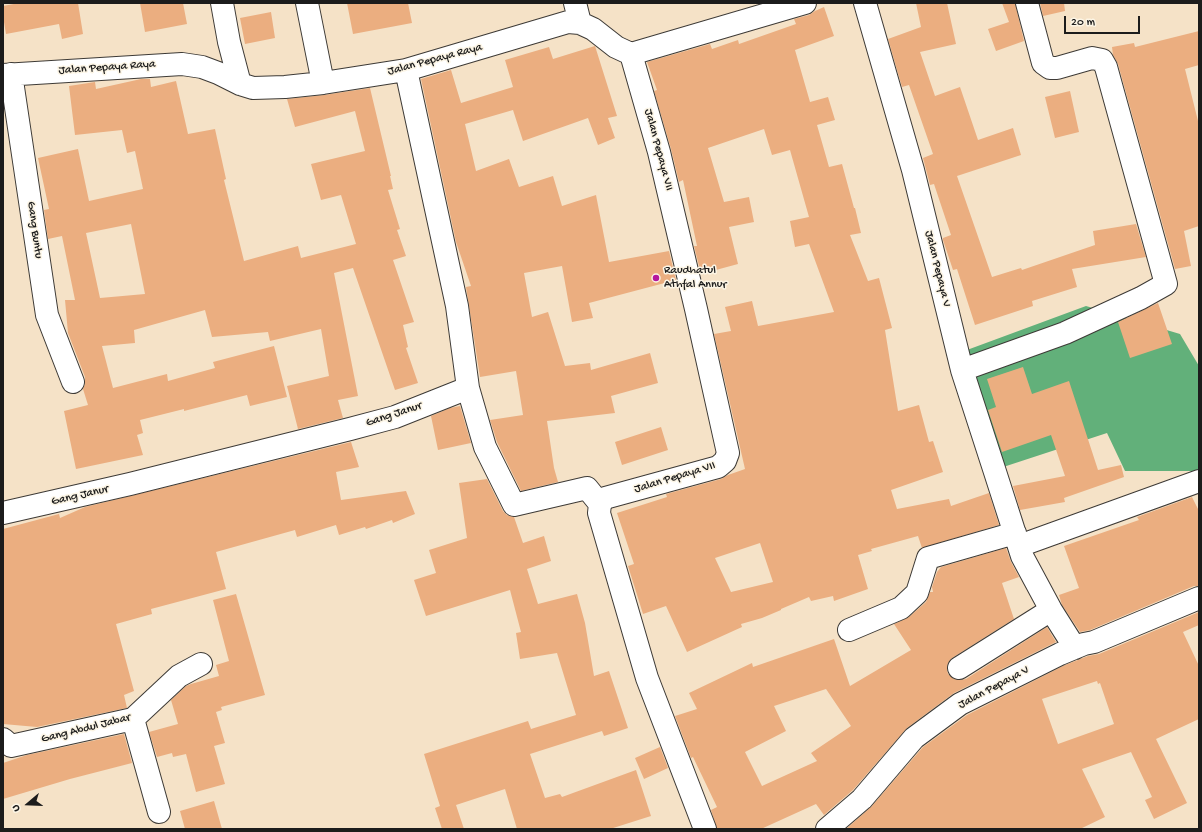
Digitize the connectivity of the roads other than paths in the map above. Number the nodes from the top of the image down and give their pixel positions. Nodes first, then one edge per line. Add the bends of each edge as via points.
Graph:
1 (222, 3) edge
2 (307, 3) edge
3 (805, 3) edge
4 (865, 3) edge
5 (1027, 3) edge
6 (750, 11) edge
7 (578, 13) edge
8 (631, 54) junction
9 (406, 70) junction
10 (7, 75) edge
11 (240, 84) junction
12 (323, 84) junction
13 (962, 370) junction
14 (73, 382) dead end
15 (468, 388) junction
16 (1199, 481) edge
17 (600, 504) junction
18 (3, 513) edge
19 (1017, 539) junction
20 (1199, 598) edge
21 (1051, 610) junction
22 (849, 630) dead end
23 (1075, 648) junction
24 (201, 664) dead end
25 (959, 668) dead end
26 (133, 720) junction
27 (3, 739) edge
28 (159, 812) dead end
29 (705, 829) edge
30 (827, 829) edge

1 - 11 street
2 - 12 street
3 - 6 street
4 - 13 street, Jalan Pepaya V via 913,170
5 - 13 street via 1043,63 1050,68 1057,68 1092,58 1102,60 1106,67 1166,284 1134,302 1065,333
6 - 8 street
7 - 8 street, Jalan Pepaya Raya via 616,47
7 - 9 street, Jalan Pepaya Raya via 568,22
8 - 17 street, Jalan Pepaya VII via 661,160 728,453 725,461 718,467 605,498
9 - 12 street, Jalan Pepaya Raya
9 - 15 street via 457,306
10 - 11 street, Jalan Pepaya Raya via 182,64 202,67
10 - 14 street, Gang Buntu via 47,315
11 - 12 street, Jalan Pepaya Raya via 253,88 267,88
13 - 19 street, Jalan Pepaya V
15 - 17 street via 485,447 514,505 587,488
15 - 18 street, Gang Janur via 396,416 358,427
16 - 19 street
17 - 29 street via 599,513 647,678
19 - 21 street, Jalan Pepaya V via 1022,556
19 - 22 street via 928,558 917,593 901,608
20 - 23 street
21 - 23 street, Jalan Pepaya V
21 - 25 street
23 - 30 street, Jalan Pepaya V via 960,704 914,738 862,799
24 - 26 street, Gang Abdul Jabar via 179,676
26 - 27 street, Gang Abdul Jabar via 11,746
26 - 28 street

